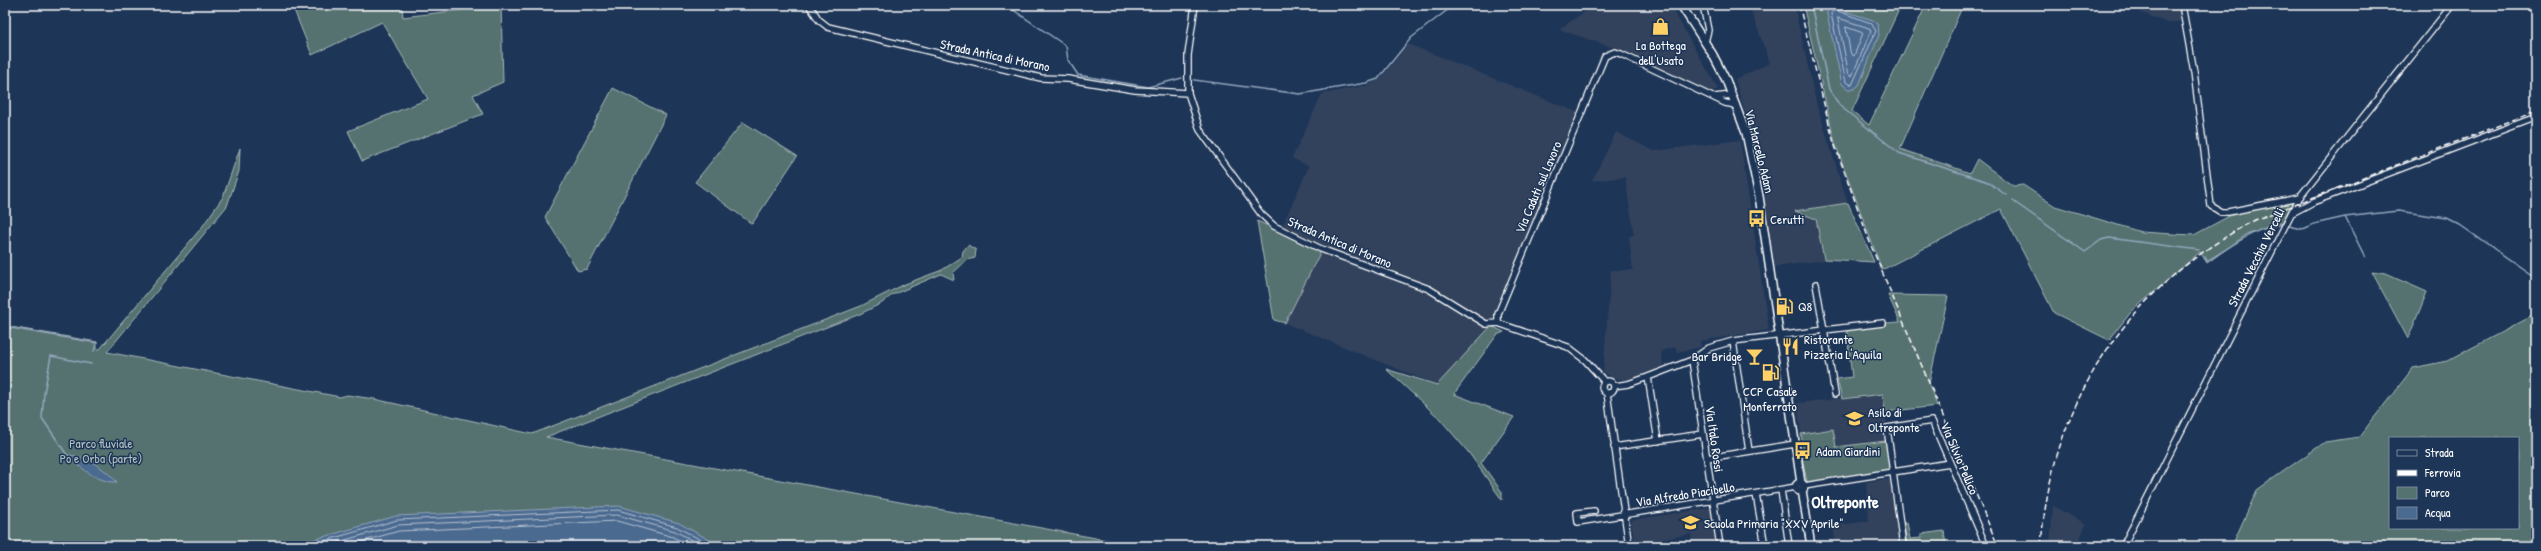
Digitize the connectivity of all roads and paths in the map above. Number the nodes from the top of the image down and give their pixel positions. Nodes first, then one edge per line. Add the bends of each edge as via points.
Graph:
1 (809, 5) edge
2 (1195, 5) edge
3 (1681, 5) edge
4 (1703, 5) edge
5 (2182, 5) edge
6 (2452, 5) edge
7 (1705, 42) junction
8 (1188, 93) junction
9 (1732, 95) junction
10 (1714, 97) junction
11 (1736, 105) junction
12 (2536, 117) edge
13 (2299, 198) junction
14 (2292, 213) junction
15 (1816, 284) dead end
16 (1498, 323) junction
17 (1882, 323) dead end
18 (1823, 329) junction
19 (1781, 335) junction
20 (1733, 341) junction
21 (1692, 360) junction
22 (1648, 377) junction
23 (1604, 381) junction
24 (1614, 386) junction
25 (1607, 393) junction
26 (1835, 394) dead end
27 (1703, 434) junction
28 (1658, 441) junction
29 (1795, 444) junction
30 (1614, 447) junction
31 (1749, 451) junction
32 (1707, 458) junction
33 (1950, 463) junction
34 (1893, 473) junction
35 (1801, 487) junction
36 (1781, 490) junction
37 (1756, 494) junction
38 (1713, 500) junction
39 (1594, 511) dead end
40 (1624, 515) junction
41 (1628, 546) edge
42 (1720, 546) edge
43 (1765, 546) edge
44 (1790, 546) edge
45 (1811, 546) edge
46 (1903, 546) edge
47 (1986, 546) edge
48 (2123, 546) edge

1 - 8 street, Strada Antica di Morano via 819,20 828,27 938,55 1041,78 1068,79 1142,91
2 - 8 street, Strada Antica di Morano via 1188,55
3 - 7 main road, Via Marcello Adam
4 - 7 street via 1708,30
5 - 13 street via 2194,72 2211,206 2221,212 2228,212
6 - 13 street, Strada Vecchia Vercelli
7 - 9 main road, Via Marcello Adam
8 - 16 street, Strada Antica di Morano via 1200,130 1261,214 1274,226 1321,249 1429,289 1482,322 1490,325
9 - 10 street
9 - 11 main road, Via Marcello Adam
10 - 11 street, Via Caduti sul Lavoro
10 - 16 street, Via Caduti sul Lavoro via 1621,54 1611,52 1605,56 1498,314
11 - 19 main road, Via Marcello Adam via 1754,164
12 - 14 street via 2313,202
13 - 14 street, Strada Vecchia Vercelli
14 - 48 street, Strada Vecchia Vercelli via 2275,242
15 - 18 street
16 - 23 street via 1568,347 1585,360
17 - 18 street
18 - 19 street
18 - 26 street
19 - 20 street
19 - 29 main road, Via Marcello Adam
20 - 21 street via 1709,348
20 - 31 street
21 - 22 street
21 - 27 street, Via Italo Rossi
22 - 24 street
22 - 28 street
23 - 24 street via 1611,381
23 - 25 street via 1601,388
24 - 25 street via 1612,391
25 - 30 street
27 - 28 street
27 - 32 street, Via Italo Rossi
28 - 30 street
29 - 31 street
29 - 35 main road, Via Marcello Adam
30 - 40 street
31 - 32 street
32 - 38 street, Via Italo Rossi
33 - 34 street, Via Alfredo Piacibello
33 - 34 street, Via Silvio Pellico via 1932,421 1887,428
33 - 47 street, Via Silvio Pellico
34 - 35 street, Via Alfredo Piacibello
34 - 46 street
35 - 36 street, Via Alfredo Piacibello
35 - 45 main road, Via Marcello Adam
36 - 37 street, Via Alfredo Piacibello
36 - 44 street
37 - 38 street, Via Alfredo Piacibello
37 - 43 street
38 - 40 street, Via Alfredo Piacibello
38 - 42 street, Via Italo Rossi
39 - 40 street, Via Alfredo Piacibello via 1577,513 1578,522
40 - 41 street

